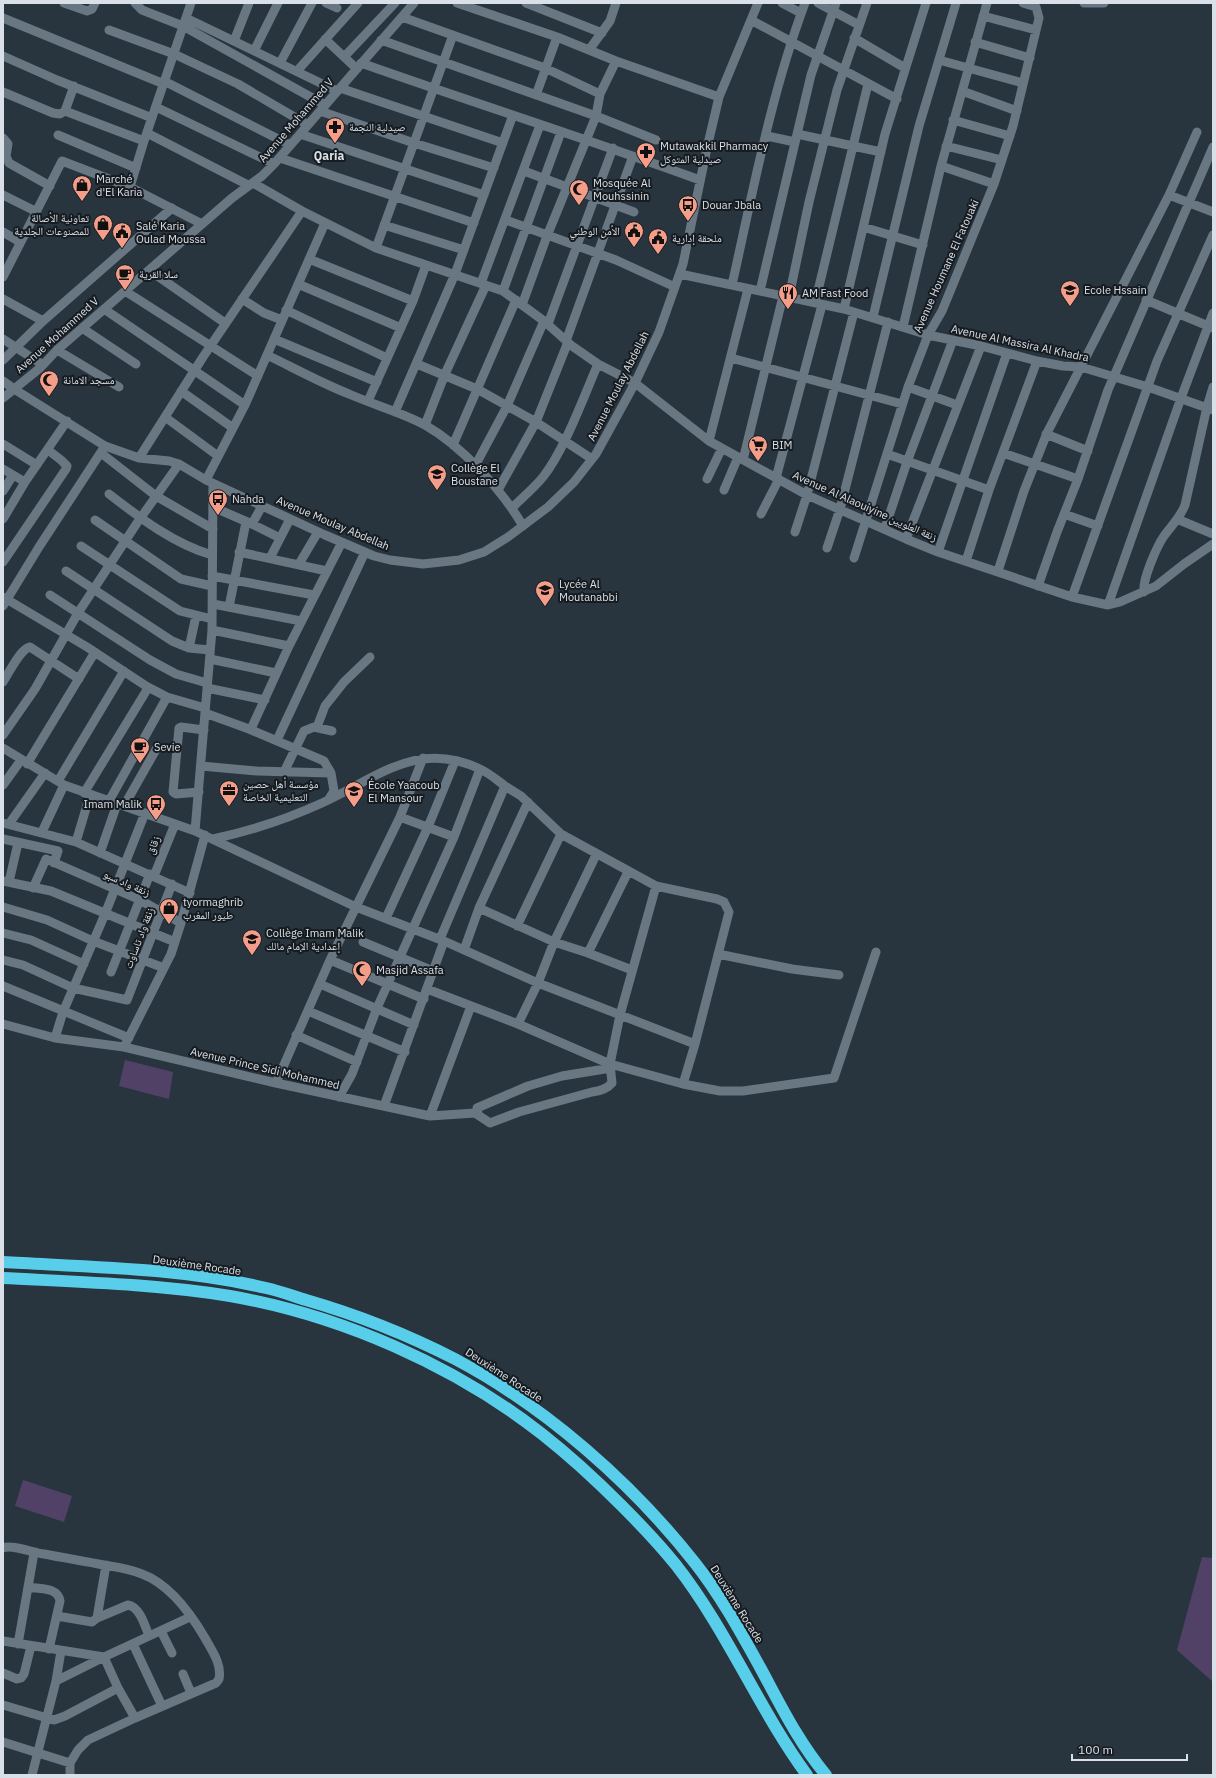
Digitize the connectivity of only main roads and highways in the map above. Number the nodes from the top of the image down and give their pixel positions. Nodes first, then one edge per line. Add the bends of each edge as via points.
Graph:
1 (3, 1262) edge
2 (3, 1278) edge
3 (807, 1775) edge
4 (826, 1775) edge

1 - 4 highway, Deuxième Rocade via 131,1269 191,1275 267,1288 347,1312 403,1335 456,1360 513,1394 560,1428 610,1472 663,1525 697,1565 728,1611 791,1725
2 - 3 highway via 165,1287 232,1297 297,1311 359,1332 416,1357 450,1374 504,1407 542,1434 597,1482 639,1523 675,1565 724,1636

